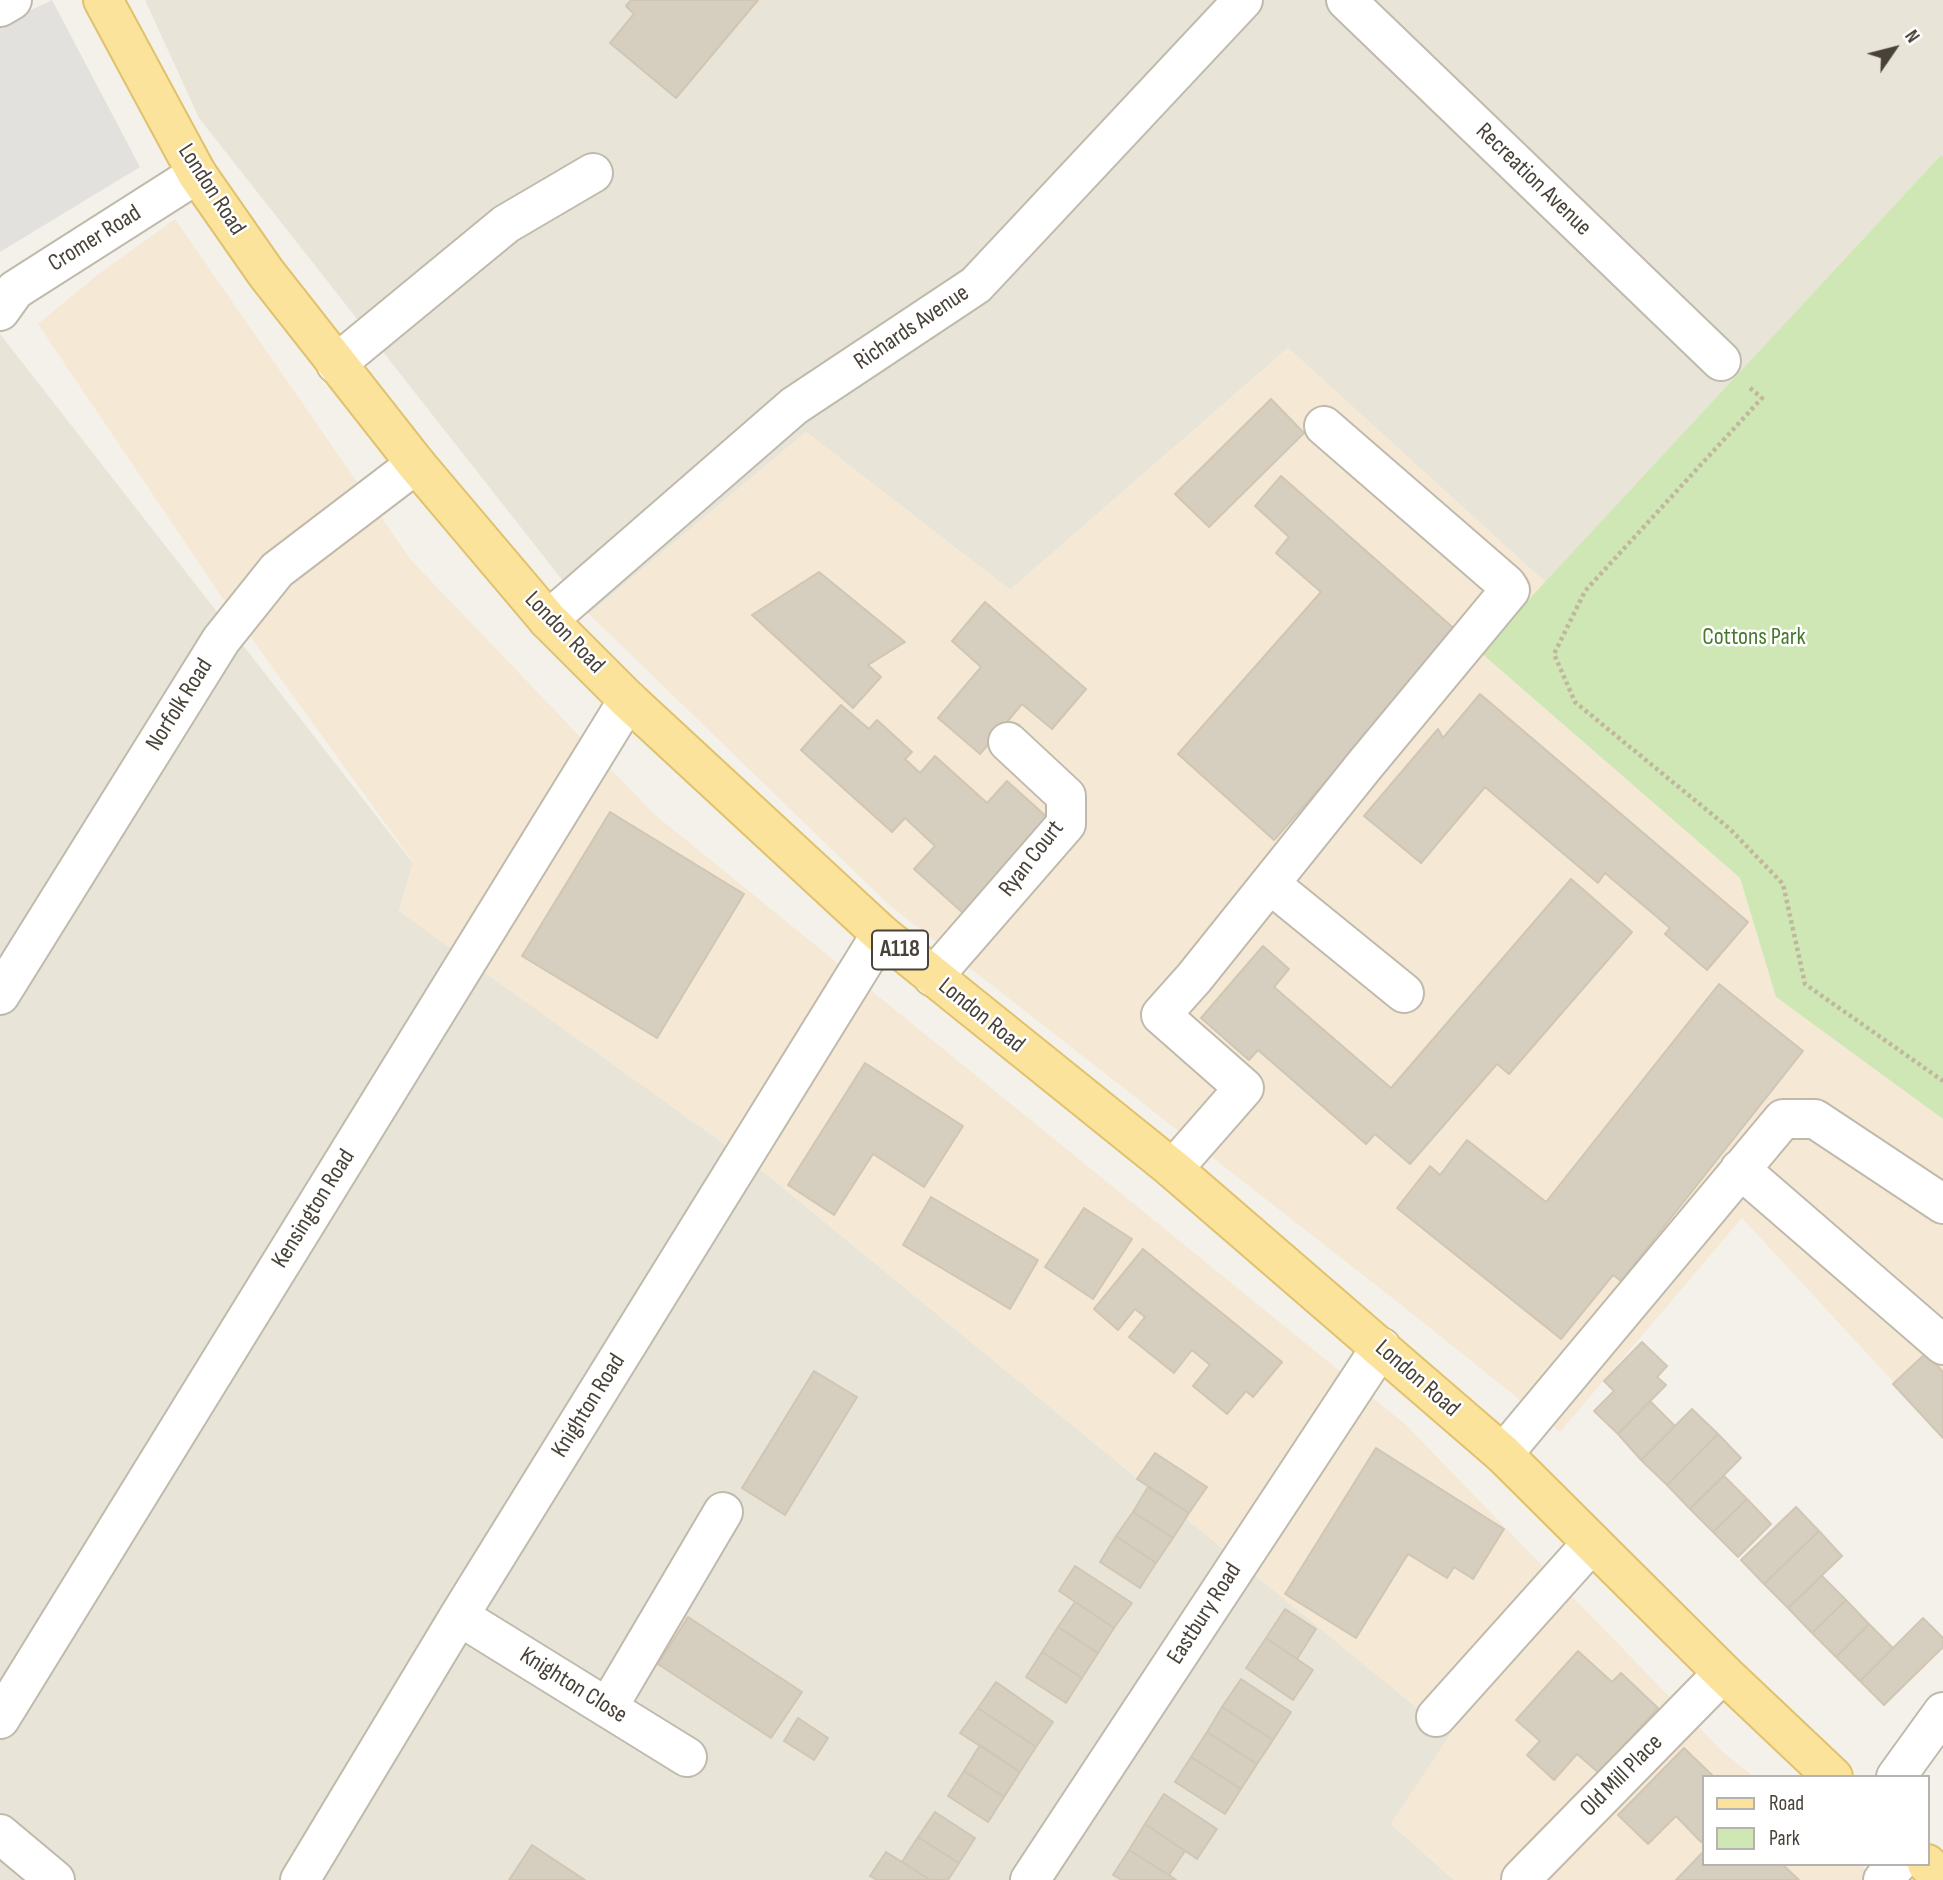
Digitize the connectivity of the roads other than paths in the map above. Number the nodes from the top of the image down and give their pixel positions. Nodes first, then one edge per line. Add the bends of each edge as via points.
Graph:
1 (12, 0) edge
2 (103, 0) edge
3 (1243, 0) edge
4 (1346, 0) edge
5 (0, 7) edge
6 (593, 173) dead end
7 (197, 174) junction
8 (0, 311) edge
9 (1721, 361) road end
10 (336, 364) junction
11 (1324, 426) dead end
12 (416, 464) junction
13 (548, 620) junction
14 (628, 700) junction
15 (1008, 742) dead end
16 (1270, 884) junction
17 (881, 933) junction
18 (933, 977) junction
19 (1404, 993) dead end
20 (0, 995) edge
21 (1740, 1169) junction
22 (1173, 1170) junction
23 (1943, 1204) edge
24 (1943, 1345) edge
25 (1381, 1347) junction
26 (1503, 1454) junction
27 (723, 1512) dead end
28 (1592, 1543) junction
29 (459, 1616) junction
30 (1723, 1673) junction
31 (608, 1707) junction
32 (1943, 1712) edge
33 (1436, 1717) dead end
34 (0, 1719) edge
35 (687, 1757) dead end
36 (1831, 1775) edge
37 (1897, 1775) edge
38 (0, 1834) edge
39 (1895, 1866) edge
40 (1929, 1866) edge
41 (1521, 1879) edge
42 (1943, 1879) edge
43 (55, 1880) edge
44 (300, 1880) edge
45 (1030, 1880) edge
46 (1883, 1880) edge

1 - 5 street
2 - 7 main road, London Road / A118
3 - 13 street, Richards Avenue via 976,285 794,406
4 - 9 street, Recreation Avenue
6 - 10 street via 506,224
7 - 8 street, Cromer Road via 15,290
7 - 10 main road, London Road / A118
10 - 12 main road, London Road / A118
11 - 16 street via 1510,590
12 - 13 main road, London Road / A118
12 - 20 street, Norfolk Road via 277,570 221,640
13 - 14 main road, London Road / A118
14 - 17 main road, London Road / A118
14 - 34 street, Kensington Road
15 - 18 street, Ryan Court via 1066,796 1066,824
16 - 19 street
16 - 22 street via 1161,1015 1244,1088
17 - 18 main road, London Road / A118
17 - 29 street, Knighton Road
18 - 22 main road, London Road / A118
21 - 23 street via 1783,1119 1815,1119
21 - 24 street
21 - 26 street
22 - 25 main road, London Road / A118
25 - 26 main road, London Road / A118
25 - 45 street, Eastbury Road
26 - 28 main road, London Road / A118
27 - 31 street
28 - 30 main road, London Road / A118
28 - 33 street
29 - 31 street, Knighton Close
29 - 44 street, Knighton Road
30 - 36 main road, London Road / A118
30 - 41 street, Old Mill Place
31 - 35 street, Knighton Close
32 - 37 street
38 - 43 street
39 - 46 street
40 - 42 main road

